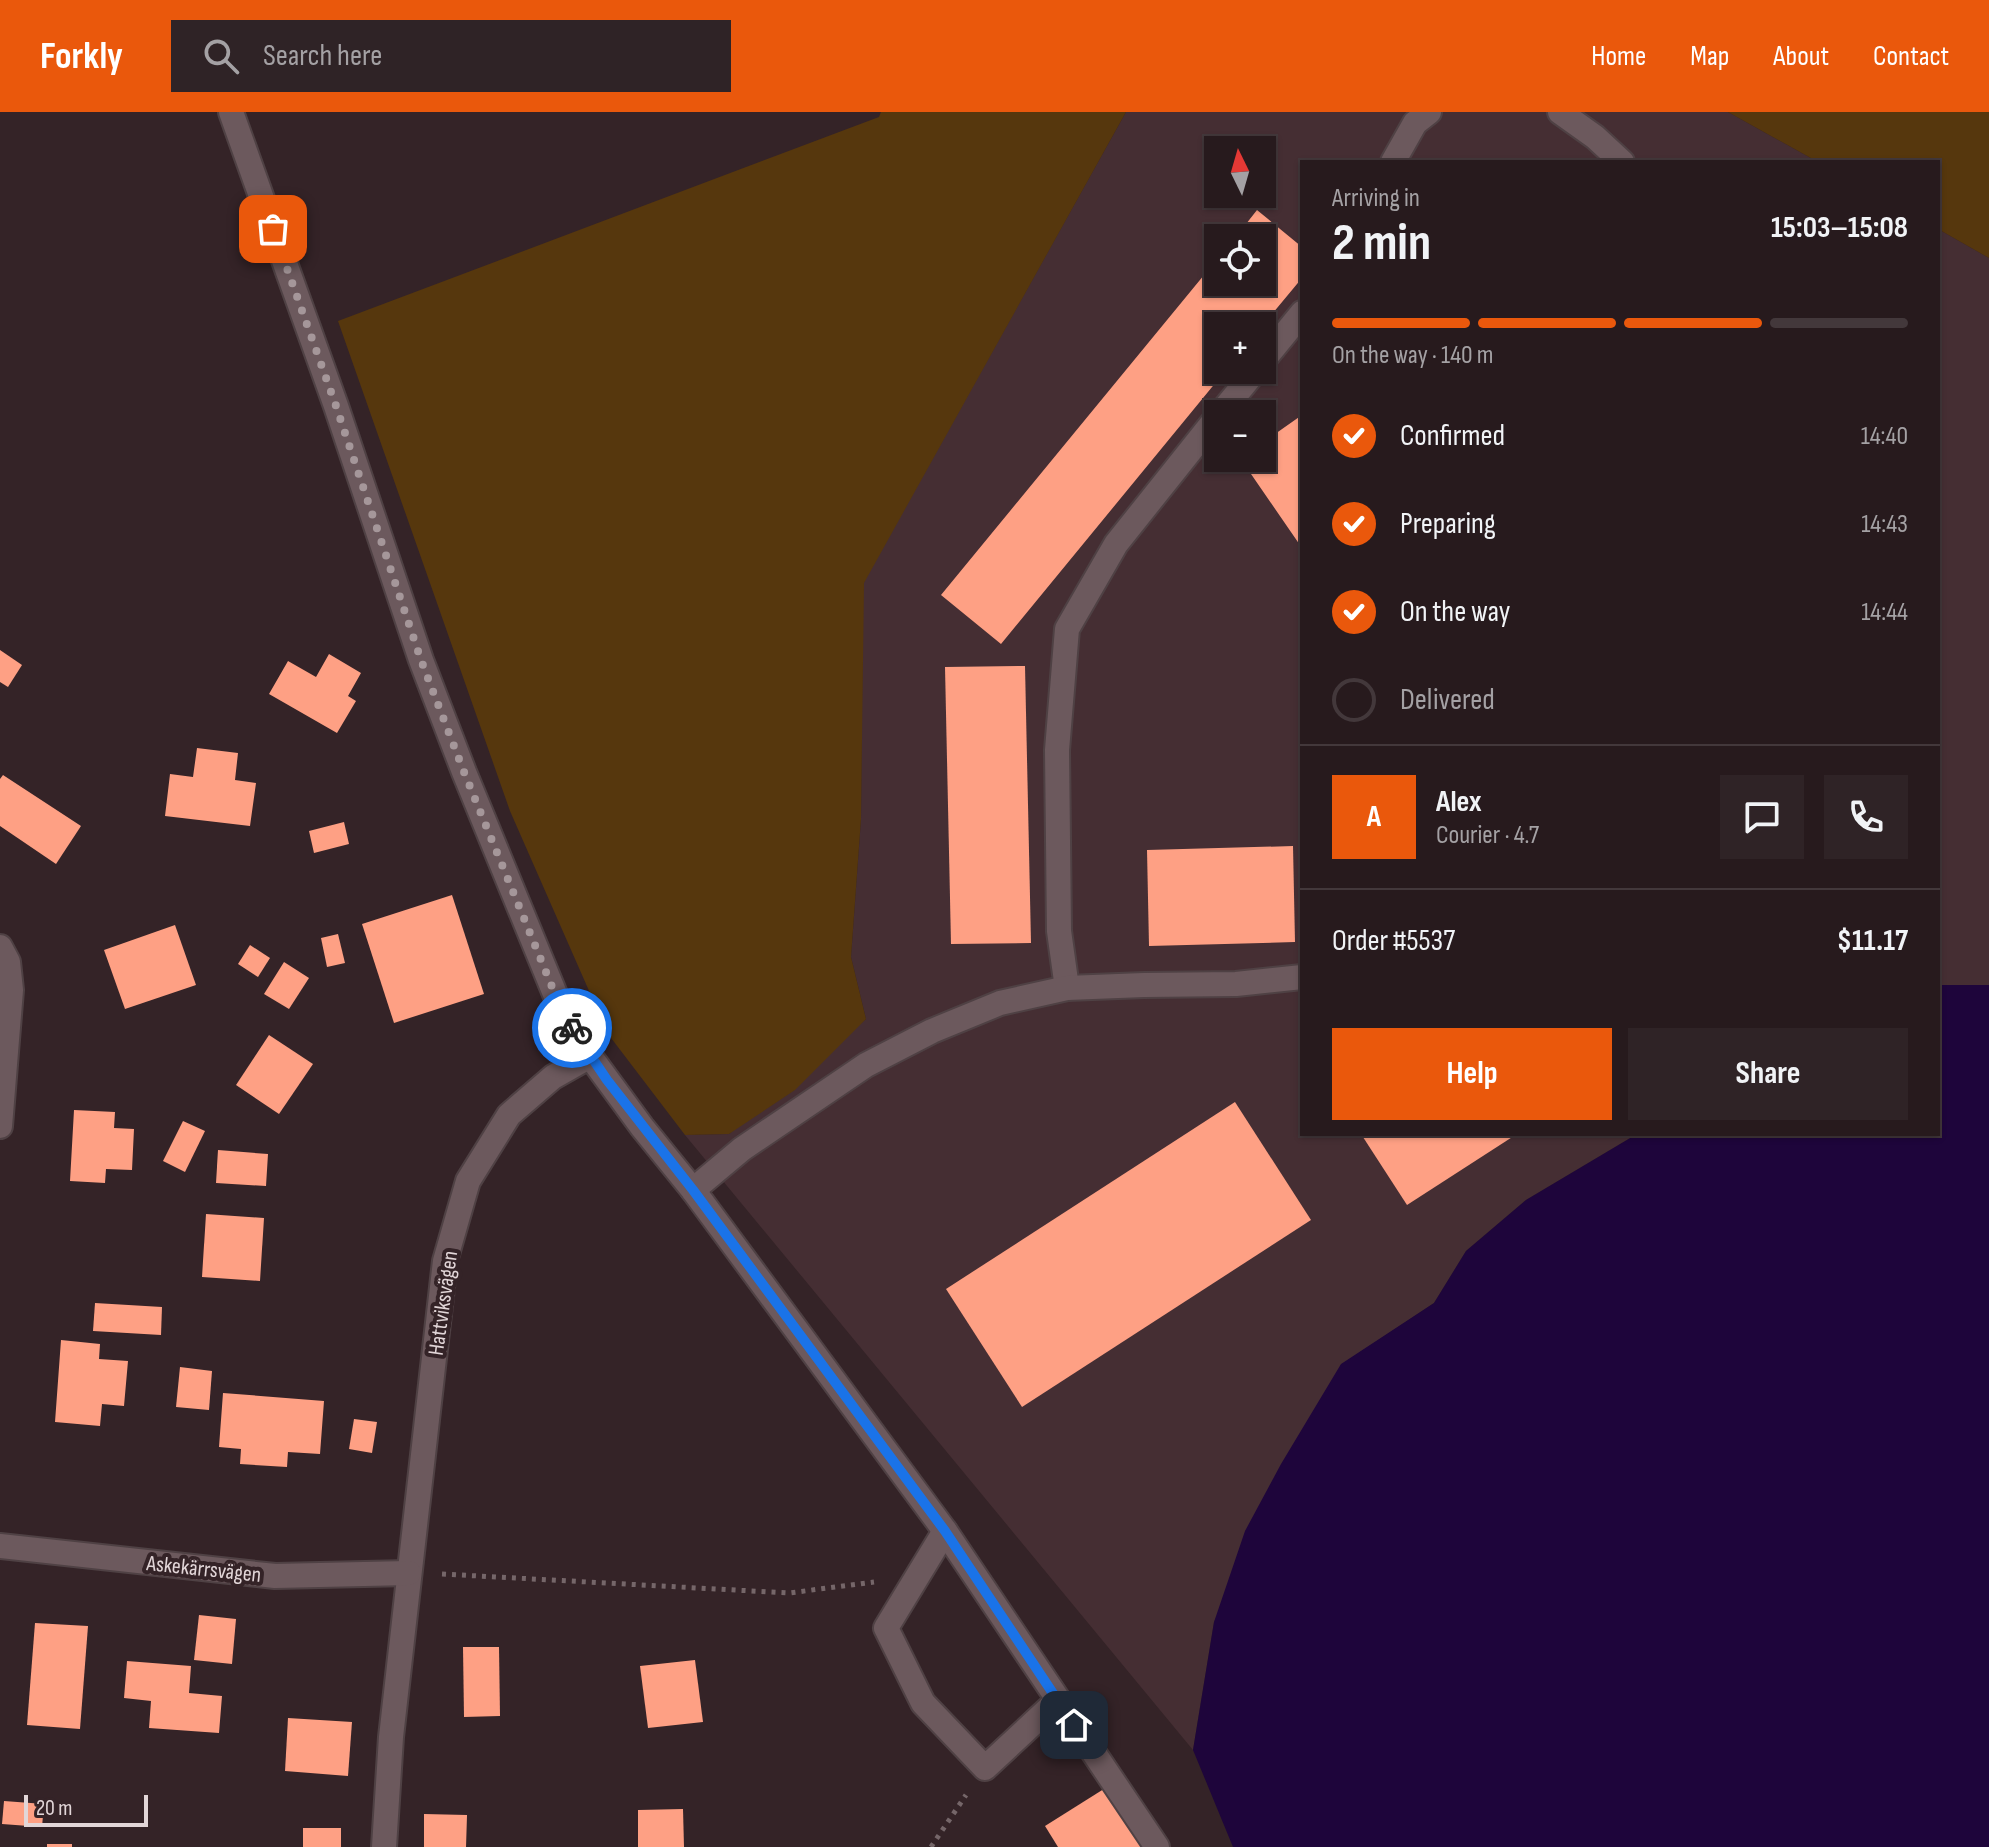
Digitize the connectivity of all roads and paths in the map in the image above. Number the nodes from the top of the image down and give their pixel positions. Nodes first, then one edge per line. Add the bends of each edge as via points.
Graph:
1 (231, 112) edge
2 (1429, 112) edge
3 (1560, 112) edge
4 (1394, 160) edge
5 (1620, 160) edge
6 (1300, 315) edge
7 (1276, 345) edge
8 (1244, 384) edge
9 (1231, 400) edge
10 (1204, 434) edge
11 (0, 947) edge
12 (1300, 977) edge
13 (1067, 988) junction
14 (590, 1056) junction
15 (0, 1126) edge
16 (693, 1190) junction
17 (945, 1531) junction
18 (0, 1546) edge
19 (409, 1573) junction
20 (917, 1577) junction
21 (1057, 1701) junction
22 (985, 1768) junction
23 (384, 1847) edge
24 (931, 1847) edge
25 (1157, 1847) edge

1 - 14 street via 421,660 564,1016
2 - 4 street via 1415,123
3 - 5 street
6 - 7 street
8 - 9 street
10 - 13 street via 1116,544 1067,629 1057,750 1059,931
11 - 15 street via 8,962 11,990
12 - 13 street
13 - 16 street via 1000,1003 866,1065 742,1149
14 - 16 street
14 - 19 street, Hattviksvägen via 553,1077 509,1115 468,1181 445,1261
16 - 17 street
17 - 20 street
17 - 21 street
18 - 19 street, Askekärrsvägen via 275,1576
19 - 20 path via 789,1593
19 - 23 street, Hattviksvägen
20 - 22 street via 886,1628 923,1703
21 - 22 street
21 - 25 street
22 - 24 path

